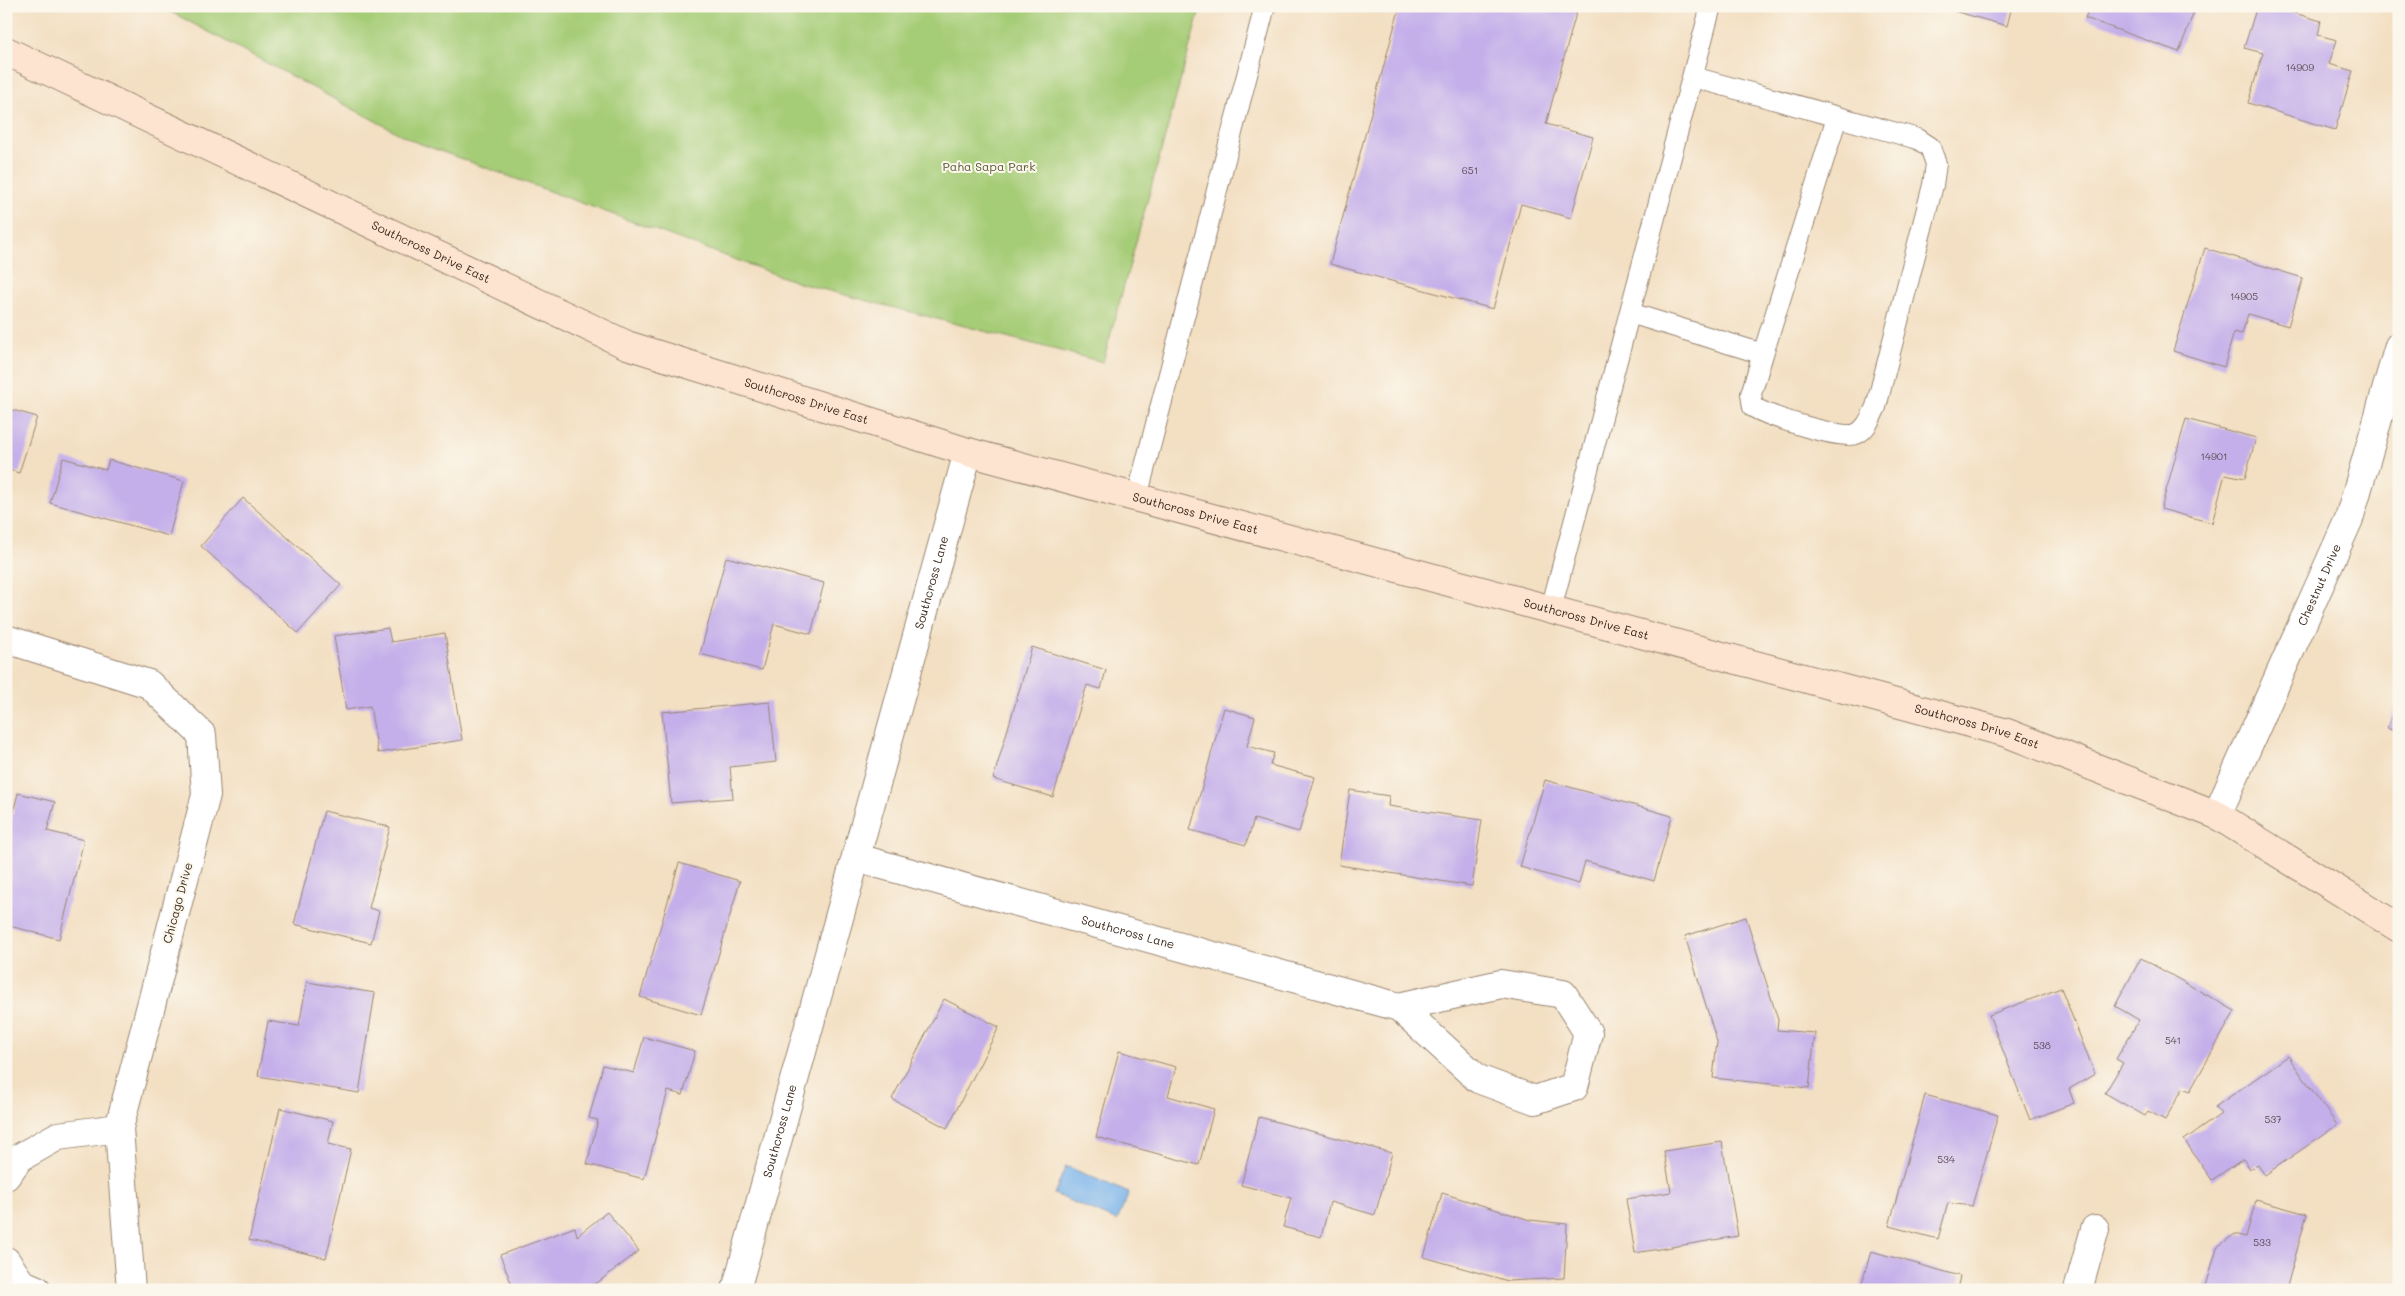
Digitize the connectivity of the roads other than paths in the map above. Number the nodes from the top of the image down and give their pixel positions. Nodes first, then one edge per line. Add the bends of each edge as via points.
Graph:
1 (1265, 6) edge
2 (1711, 6) edge
3 (6, 51) edge
4 (1693, 77) junction
5 (1837, 116) junction
6 (1630, 313) junction
7 (2399, 346) edge
8 (1763, 354) junction
9 (968, 452) junction
10 (1137, 497) junction
11 (1551, 609) junction
12 (6, 640) edge
13 (2217, 815) junction
14 (857, 858) junction
15 (2399, 928) edge
16 (1399, 1007) junction
17 (119, 1128) junction
18 (6, 1176) edge
19 (2095, 1228) dead end
20 (6, 1261) edge
21 (37, 1290) edge
22 (131, 1290) edge
23 (736, 1290) edge
24 (2078, 1290) edge

1 - 10 lane
2 - 4 lane
3 - 9 street, Southcross Drive East via 627,345
4 - 5 lane
4 - 6 lane
5 - 8 lane
5 - 8 lane via 1918,139 1930,147 1936,164 1876,407 1867,425 1849,436 1833,434 1764,414 1753,407 1752,394
6 - 8 lane
6 - 11 lane
7 - 13 street, Chestnut Drive via 2349,519
9 - 10 street, Southcross Drive East
9 - 14 street, Southcross Lane
10 - 11 street, Southcross Drive East
11 - 13 street, Southcross Drive East via 2007,733
12 - 17 street, Chicago Drive via 149,684 202,735 206,795
13 - 15 street, Southcross Drive East
14 - 16 street, Southcross Lane
14 - 23 street, Southcross Lane
16 - 16 street, Southcross Lane via 1501,984 1563,994 1588,1033 1574,1087 1535,1100 1478,1079
17 - 18 street via 58,1136 18,1158
17 - 22 street, Chicago Drive
19 - 24 street
20 - 21 street via 22,1283

